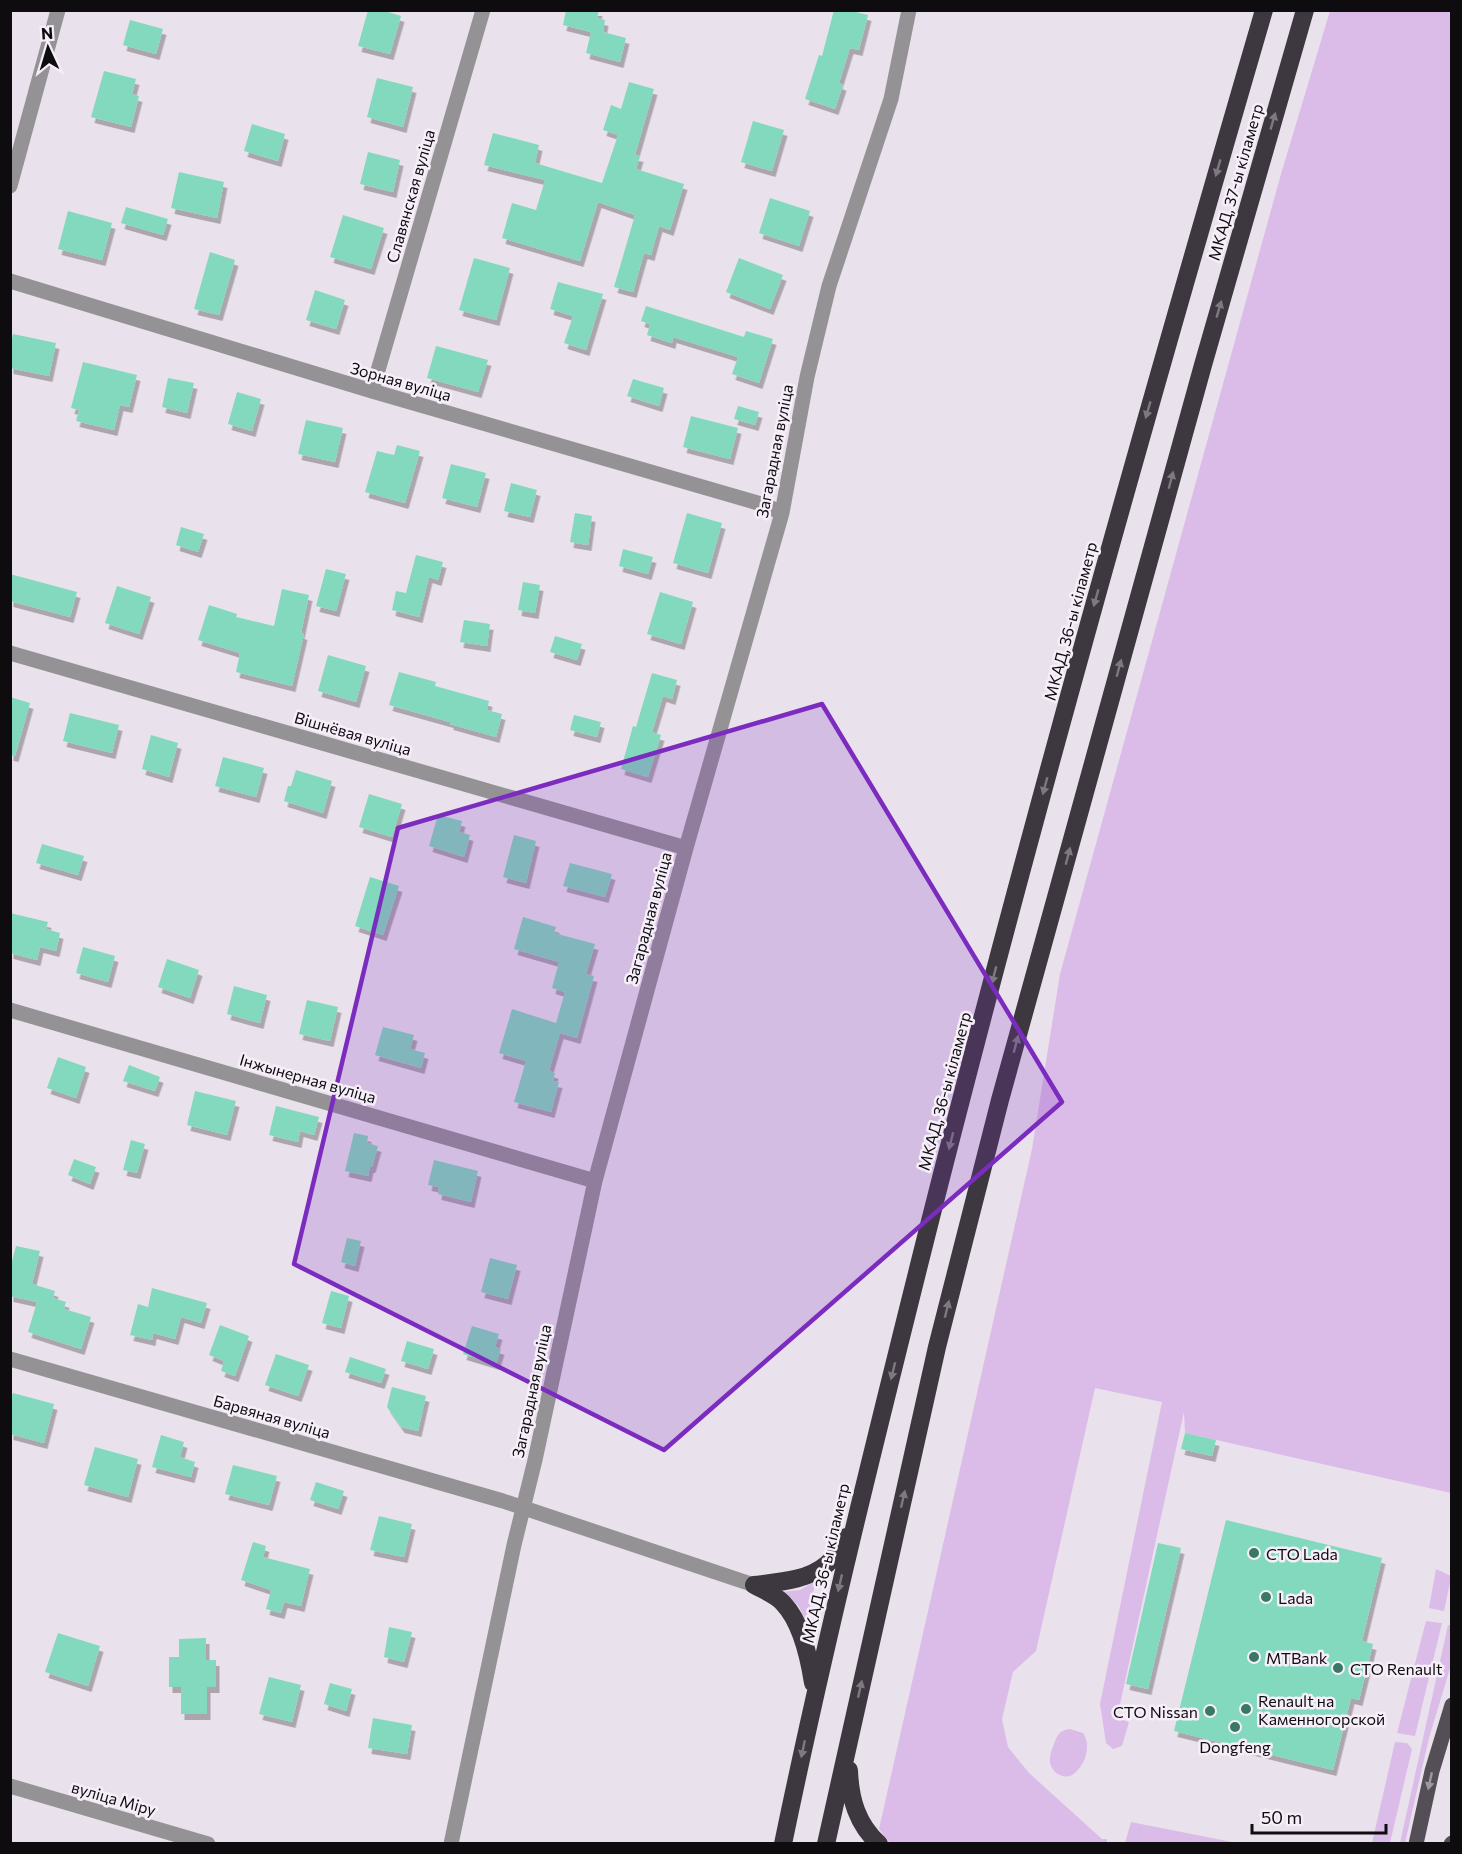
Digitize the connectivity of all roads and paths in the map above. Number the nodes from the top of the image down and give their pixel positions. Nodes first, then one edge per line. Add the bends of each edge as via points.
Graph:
1 (58, 10) edge
2 (483, 10) edge
3 (909, 10) edge
4 (1264, 10) edge
5 (1305, 10) edge
6 (10, 186) edge
7 (10, 281) edge
8 (1164, 354) joint
9 (372, 391) junction
10 (782, 513) junction
11 (10, 653) edge
12 (686, 848) junction
13 (10, 1010) edge
14 (595, 1181) junction
15 (10, 1359) edge
16 (524, 1508) junction
17 (853, 1527) junction
18 (754, 1585) junction
19 (814, 1692) junction
20 (1452, 1704) edge
21 (848, 1746) junction
22 (10, 1786) edge
23 (164, 1838) edge
24 (208, 1844) edge
25 (451, 1844) edge
26 (783, 1844) edge
27 (826, 1844) edge
28 (879, 1844) edge
29 (1416, 1844) edge

1 - 6 street
2 - 9 street, Славянская вуліца
3 - 10 street, Загарадная вуліца via 891,99 829,286 807,377
4 -> 8 highway, МКАД, 37-ы кіламетр
21 -> 5 highway, МКАД, 37-ы кіламетр via 937,1347 1000,1100
7 - 9 street, Зорная вуліца
8 -> 17 highway, МКАД, 36-ы кіламетр via 971,1062
9 - 10 street, Зорная вуліца
10 - 12 street, Загарадная вуліца
11 - 12 street, Вішнёвая вуліца
12 - 14 street, Загарадная вуліца
13 - 14 street, Інжынерная вуліца
14 - 16 street, Загарадная вуліца
15 - 16 street, Барвяная вуліца
16 - 18 street, Барвяная вуліца
16 - 25 street, Загарадная вуліца
17 - 18 highway via 826,1564 806,1576
17 -> 19 highway, МКАД, 36-ы кіламетр
18 - 19 highway via 782,1601 795,1619 806,1649
19 -> 26 highway, МКАД, 36-ы кіламетр
20 -> 29 main road
21 - 27 highway
21 - 28 highway via 850,1791 856,1815
22 - 23 street, вуліца Міру
23 - 24 street, вуліца Міру

